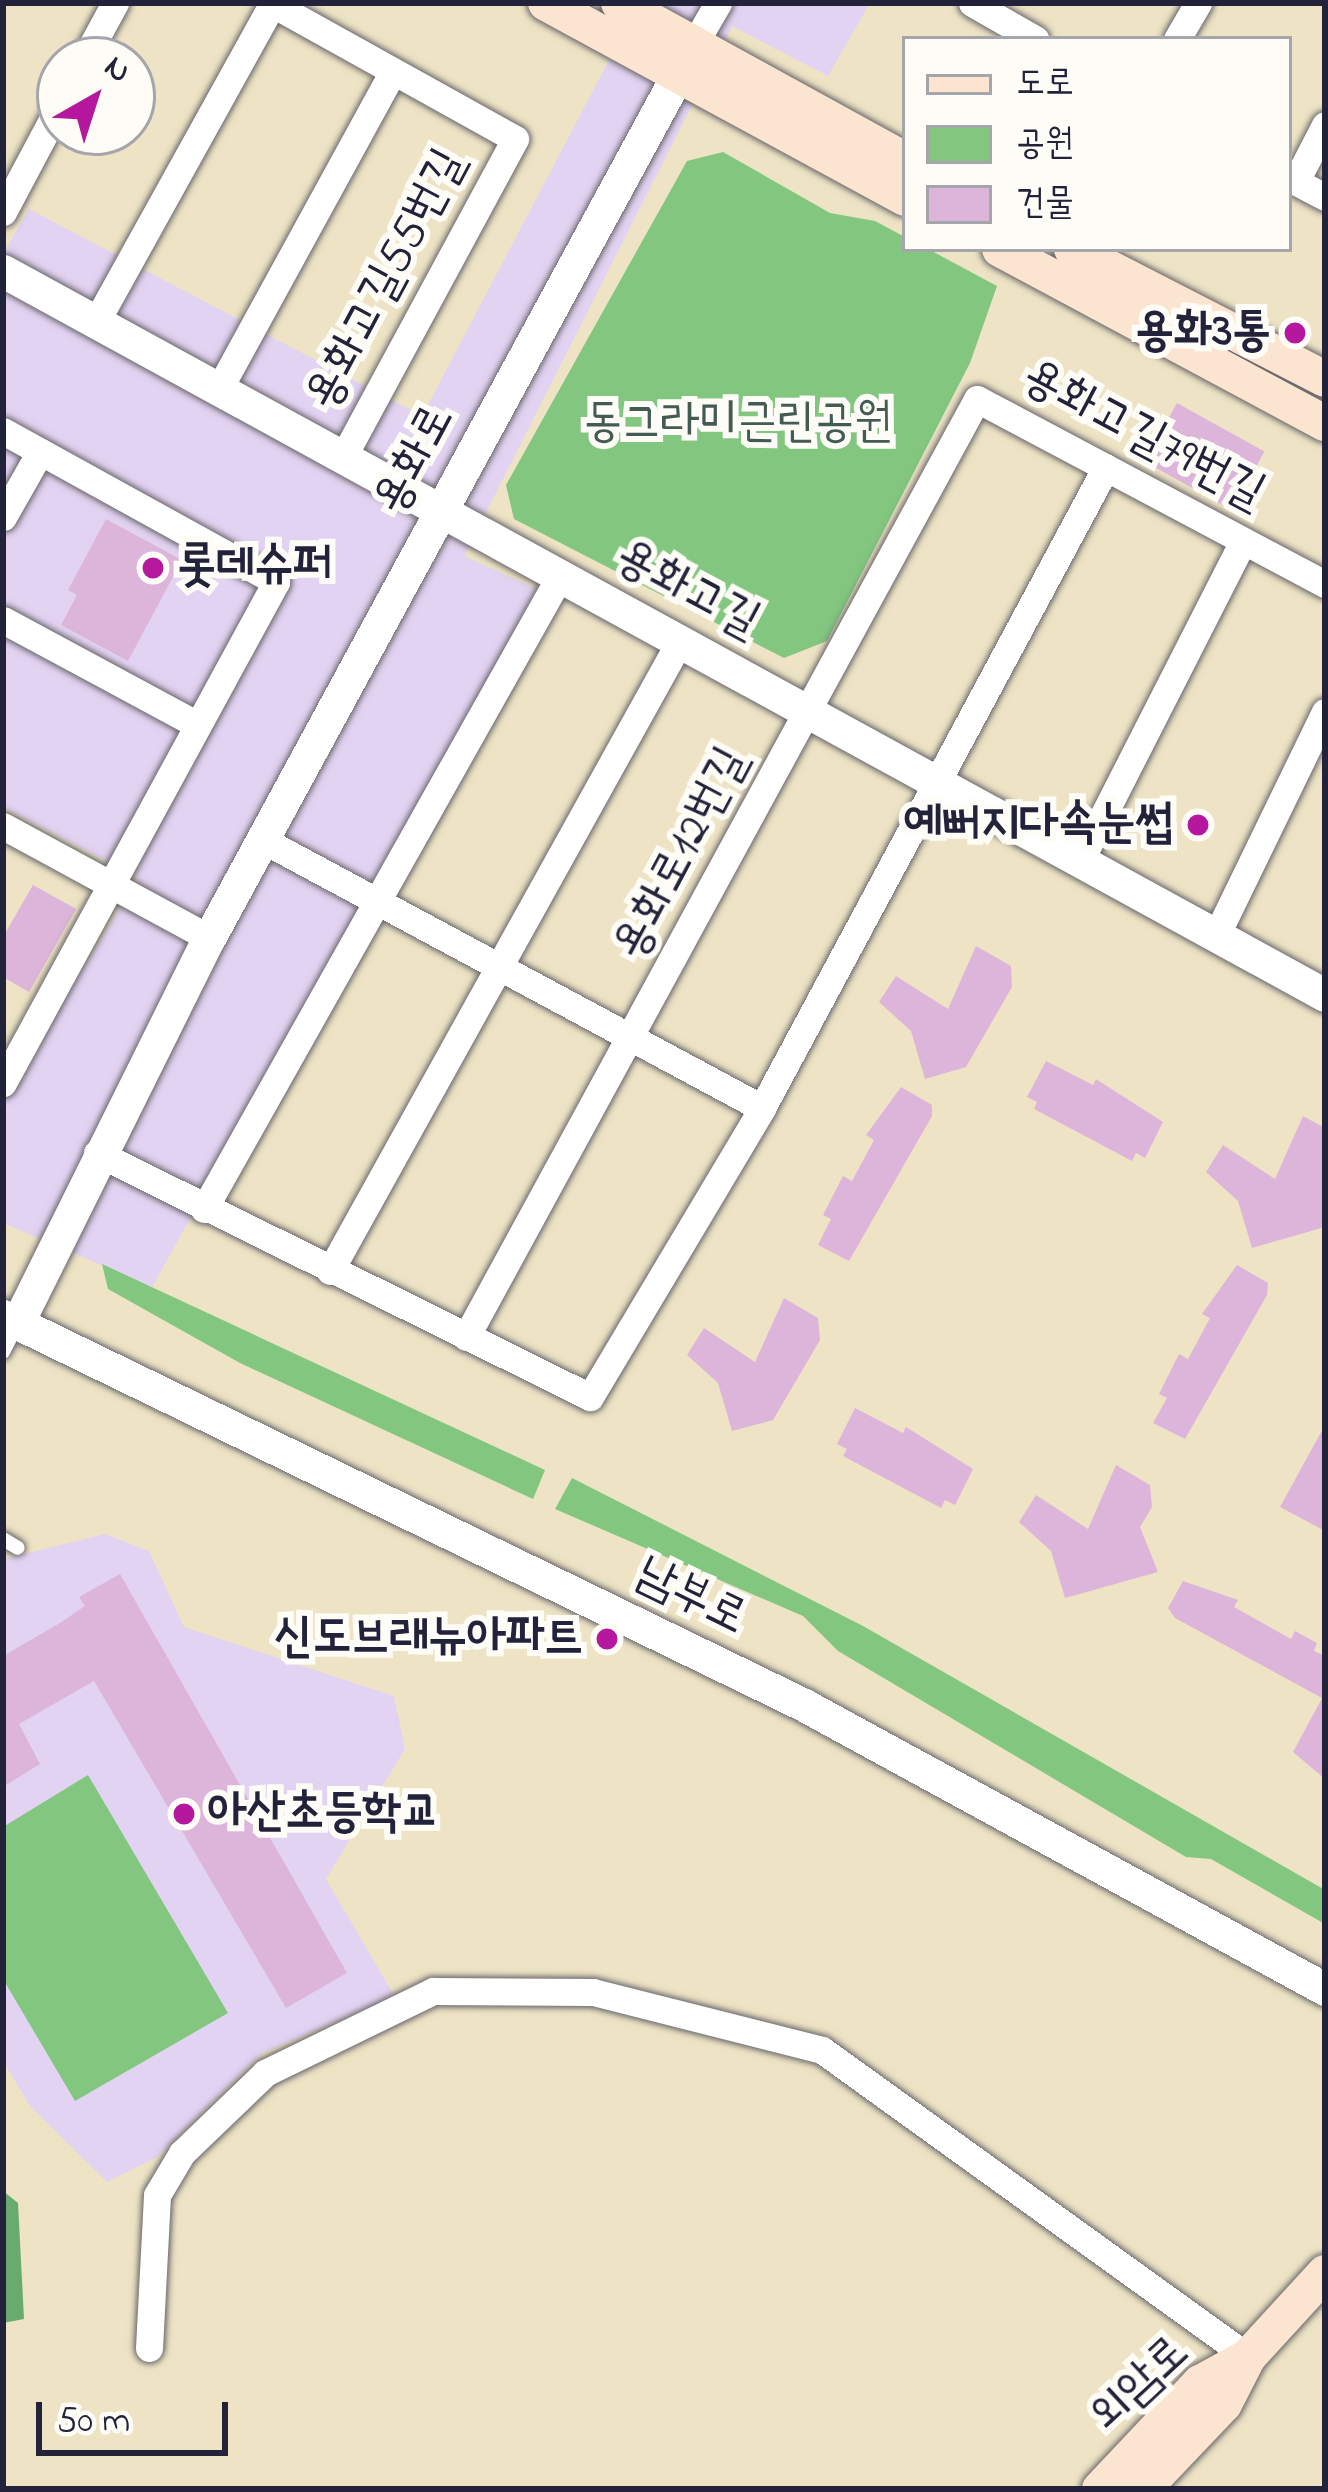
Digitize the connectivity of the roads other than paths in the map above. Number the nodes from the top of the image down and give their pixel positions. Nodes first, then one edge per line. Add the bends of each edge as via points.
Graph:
1 (115, 3) edge
2 (272, 3) edge
3 (546, 3) edge
4 (619, 3) edge
5 (718, 3) edge
6 (972, 3) edge
7 (1030, 3) edge
8 (1198, 3) edge
9 (1025, 33) edge
10 (97, 36) edge
11 (1179, 36) edge
12 (685, 61) junction
13 (393, 71) junction
14 (1325, 124) edge
15 (36, 151) edge
16 (902, 159) edge
17 (1292, 180) edge
18 (902, 196) edge
19 (1325, 197) edge
20 (3, 212) edge
21 (1006, 252) edge
22 (1078, 252) edge
23 (3, 271) edge
24 (96, 322) junction
25 (1325, 379) edge
26 (219, 389) junction
27 (1325, 423) edge
28 (3, 431) edge
29 (40, 452) junction
30 (343, 457) junction
31 (1106, 467) junction
32 (442, 511) junction
33 (3, 517) edge
34 (1243, 541) junction
35 (560, 576) junction
36 (1325, 584) edge
37 (3, 620) edge
38 (680, 641) junction
39 (809, 711) junction
40 (1325, 712) edge
41 (198, 725) junction
42 (938, 783) junction
43 (3, 826) edge
44 (263, 839) junction
45 (1080, 861) junction
46 (111, 883) junction
47 (380, 901) junction
48 (1216, 936) junction
49 (209, 938) junction
50 (503, 968) junction
51 (1325, 995) edge
52 (634, 1039) junction
53 (3, 1083) edge
54 (762, 1108) junction
55 (97, 1154) junction
56 (204, 1209) junction
57 (329, 1271) junction
58 (8, 1330) edge
59 (466, 1337) junction
60 (3, 1539) edge
61 (18, 1548) dead end
62 (1288, 1969) junction
63 (1325, 1989) edge
64 (1325, 2006) edge
65 (1325, 2273) edge
66 (149, 2348) dead end
67 (1248, 2357) junction
68 (1100, 2489) edge
69 (1143, 2489) edge

1 - 10 street
2 - 13 street, 용화고길55번길
2 - 24 street
3 - 12 main road
4 - 12 main road
5 - 12 street, 용화로
6 - 9 street
7 - 9 street
8 - 11 street
12 - 16 main road
12 - 18 main road
12 - 32 street, 용화로
13 - 26 street
13 - 30 street, 용화고길55번길 via 515,140
14 - 17 street
15 - 20 street
17 - 19 street
21 - 27 main road
22 - 25 main road
23 - 24 street, 용화고길
24 - 26 street, 용화고길
26 - 30 street, 용화고길
28 - 29 street
29 - 33 street
29 - 41 street via 276,582
30 - 32 street, 용화고길
31 - 34 street, 용화고길79번길
31 - 39 street, 용화고길79번길 via 976,399
31 - 42 street
32 - 35 street, 용화고길
32 - 44 street, 용화로
34 - 36 street, 용화고길79번길
34 - 45 street
35 - 38 street, 용화고길
35 - 47 street
37 - 41 street
38 - 39 street, 용화고길
38 - 50 street
39 - 42 street, 용화고길
39 - 52 street, 용화로12번길
40 - 48 street
41 - 46 street
42 - 45 street, 용화고길
42 - 54 street
43 - 46 street
44 - 47 street, 용화로12번길
44 - 49 street, 용화로
45 - 48 street, 용화고길
46 - 49 street
46 - 53 street
47 - 50 street, 용화로12번길
47 - 56 street
48 - 51 street, 용화고길
49 - 55 street, 용화로
50 - 52 street, 용화로12번길
50 - 57 street
52 - 54 street, 용화로12번길
52 - 59 street, 용화로12번길
54 - 59 street via 590,1397
55 - 56 street
55 - 58 street, 용화로
56 - 57 street
57 - 59 street
58 - 62 street, 남부로 via 804,1705
60 - 61 lane
62 - 63 street, 남부로
62 - 64 street
65 - 67 main road, 외암로
66 - 67 street via 157,2195 182,2153 265,2073 433,1991 570,1991 732,2021 822,2050
67 - 68 main road, 외암로 via 1200,2383
67 - 69 main road, 외암로 via 1224,2404

